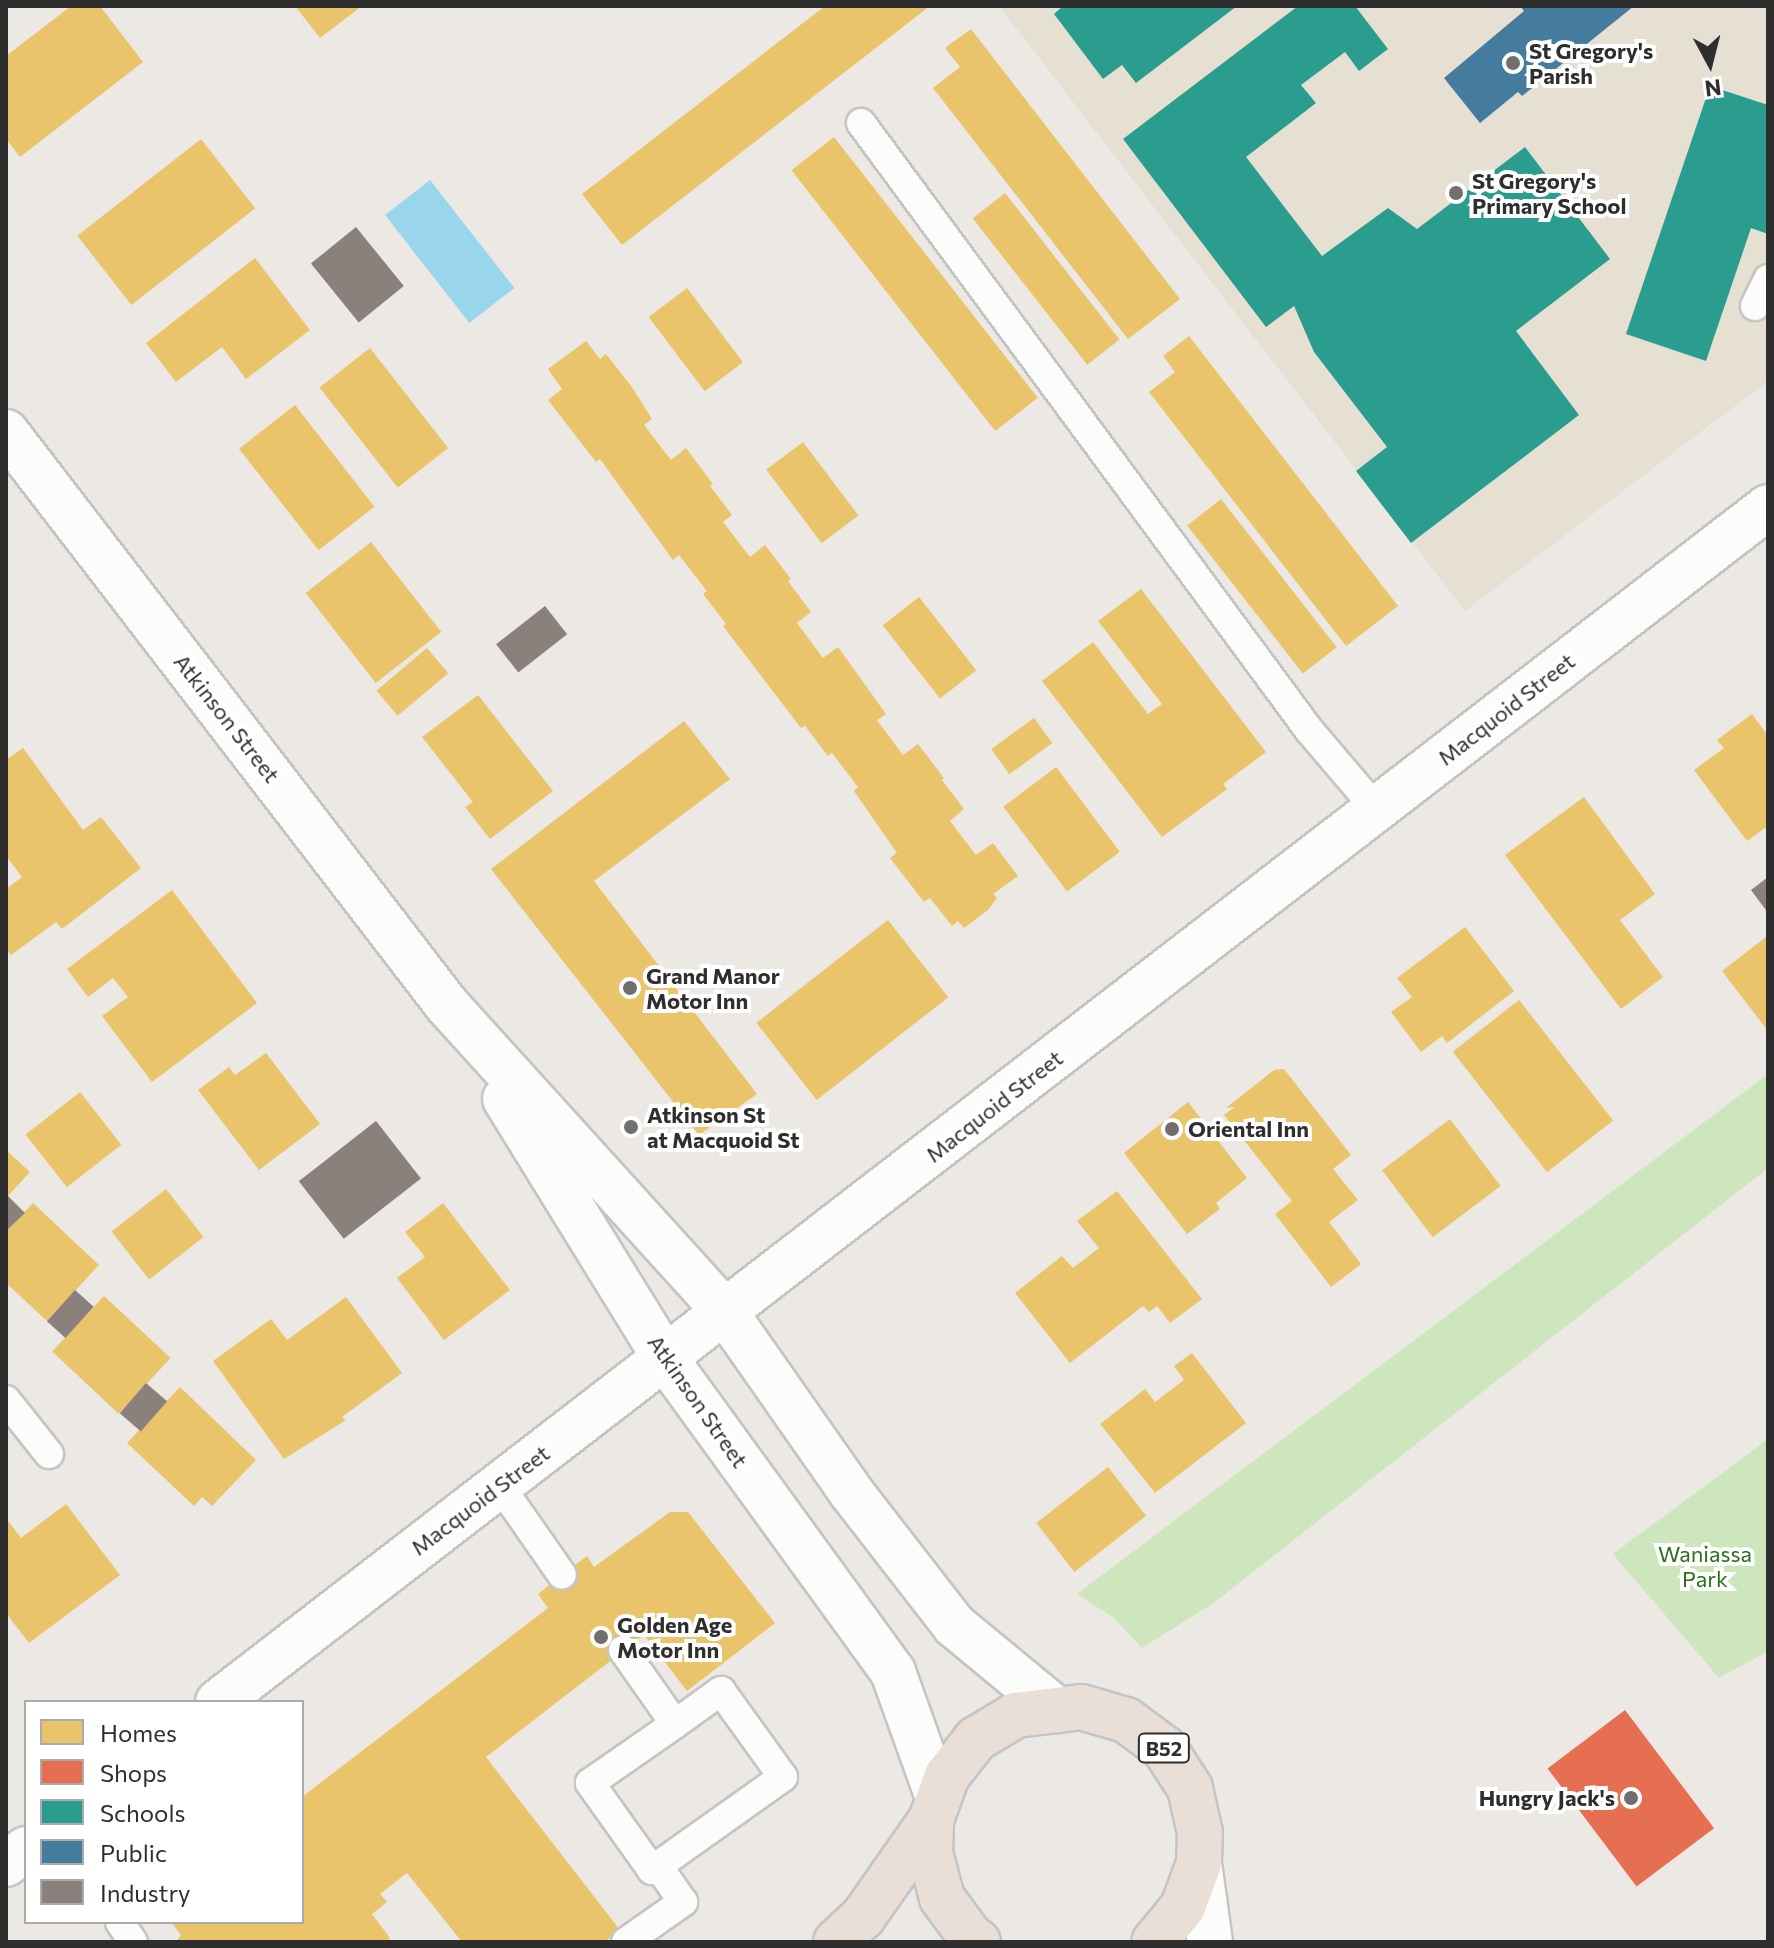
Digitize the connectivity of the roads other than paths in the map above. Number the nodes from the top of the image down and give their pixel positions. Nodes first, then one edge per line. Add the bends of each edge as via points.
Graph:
1 (861, 123) dead end
2 (1768, 279) edge
3 (1755, 306) dead end
4 (6, 432) edge
5 (1768, 507) edge
6 (1377, 810) junction
7 (447, 1005) junction
8 (725, 1312) junction
9 (665, 1358) junction
10 (6, 1400) edge
11 (49, 1454) dead end
12 (500, 1486) junction
13 (562, 1575) dead end
14 (623, 1650) dead end
15 (221, 1700) edge
16 (1057, 1710) junction
17 (675, 1724) junction
18 (935, 1809) junction
19 (24, 1850) edge
20 (1199, 1863) junction
21 (6, 1864) edge
22 (658, 1866) junction
23 (121, 1924) edge
24 (133, 1942) edge
25 (626, 1942) edge
26 (836, 1942) edge
27 (978, 1942) edge
28 (1154, 1942) edge
29 (1210, 1942) edge

1 - 6 lane via 1309,730
2 - 3 lane
4 - 7 street, Atkinson Street
5 - 6 street, Macquoid Street
6 - 8 street, Macquoid Street
7 - 8 street, Atkinson Street
7 - 9 street, Atkinson Street
8 - 9 street, Macquoid Street
8 - 16 street, Atkinson Street via 851,1492 954,1625
9 - 12 street, Macquoid Street
9 - 18 street, Atkinson Street via 893,1672
10 - 11 lane
12 - 13 lane
12 - 15 street, Macquoid Street
14 - 17 lane
16 - 18 highway, B52 via 1016,1715 976,1739 947,1776
16 - 20 highway, B52 via 1081,1707 1126,1720 1164,1748 1190,1788 1200,1833
17 - 22 lane via 590,1783 652,1870
17 - 22 lane via 721,1691 783,1777
18 - 26 highway, B52 via 863,1917
18 - 27 highway, B52 via 930,1853 942,1898
19 - 21 street
20 - 28 highway, B52 via 1183,1907
20 - 29 street
22 - 25 lane via 683,1902
23 - 24 lane

